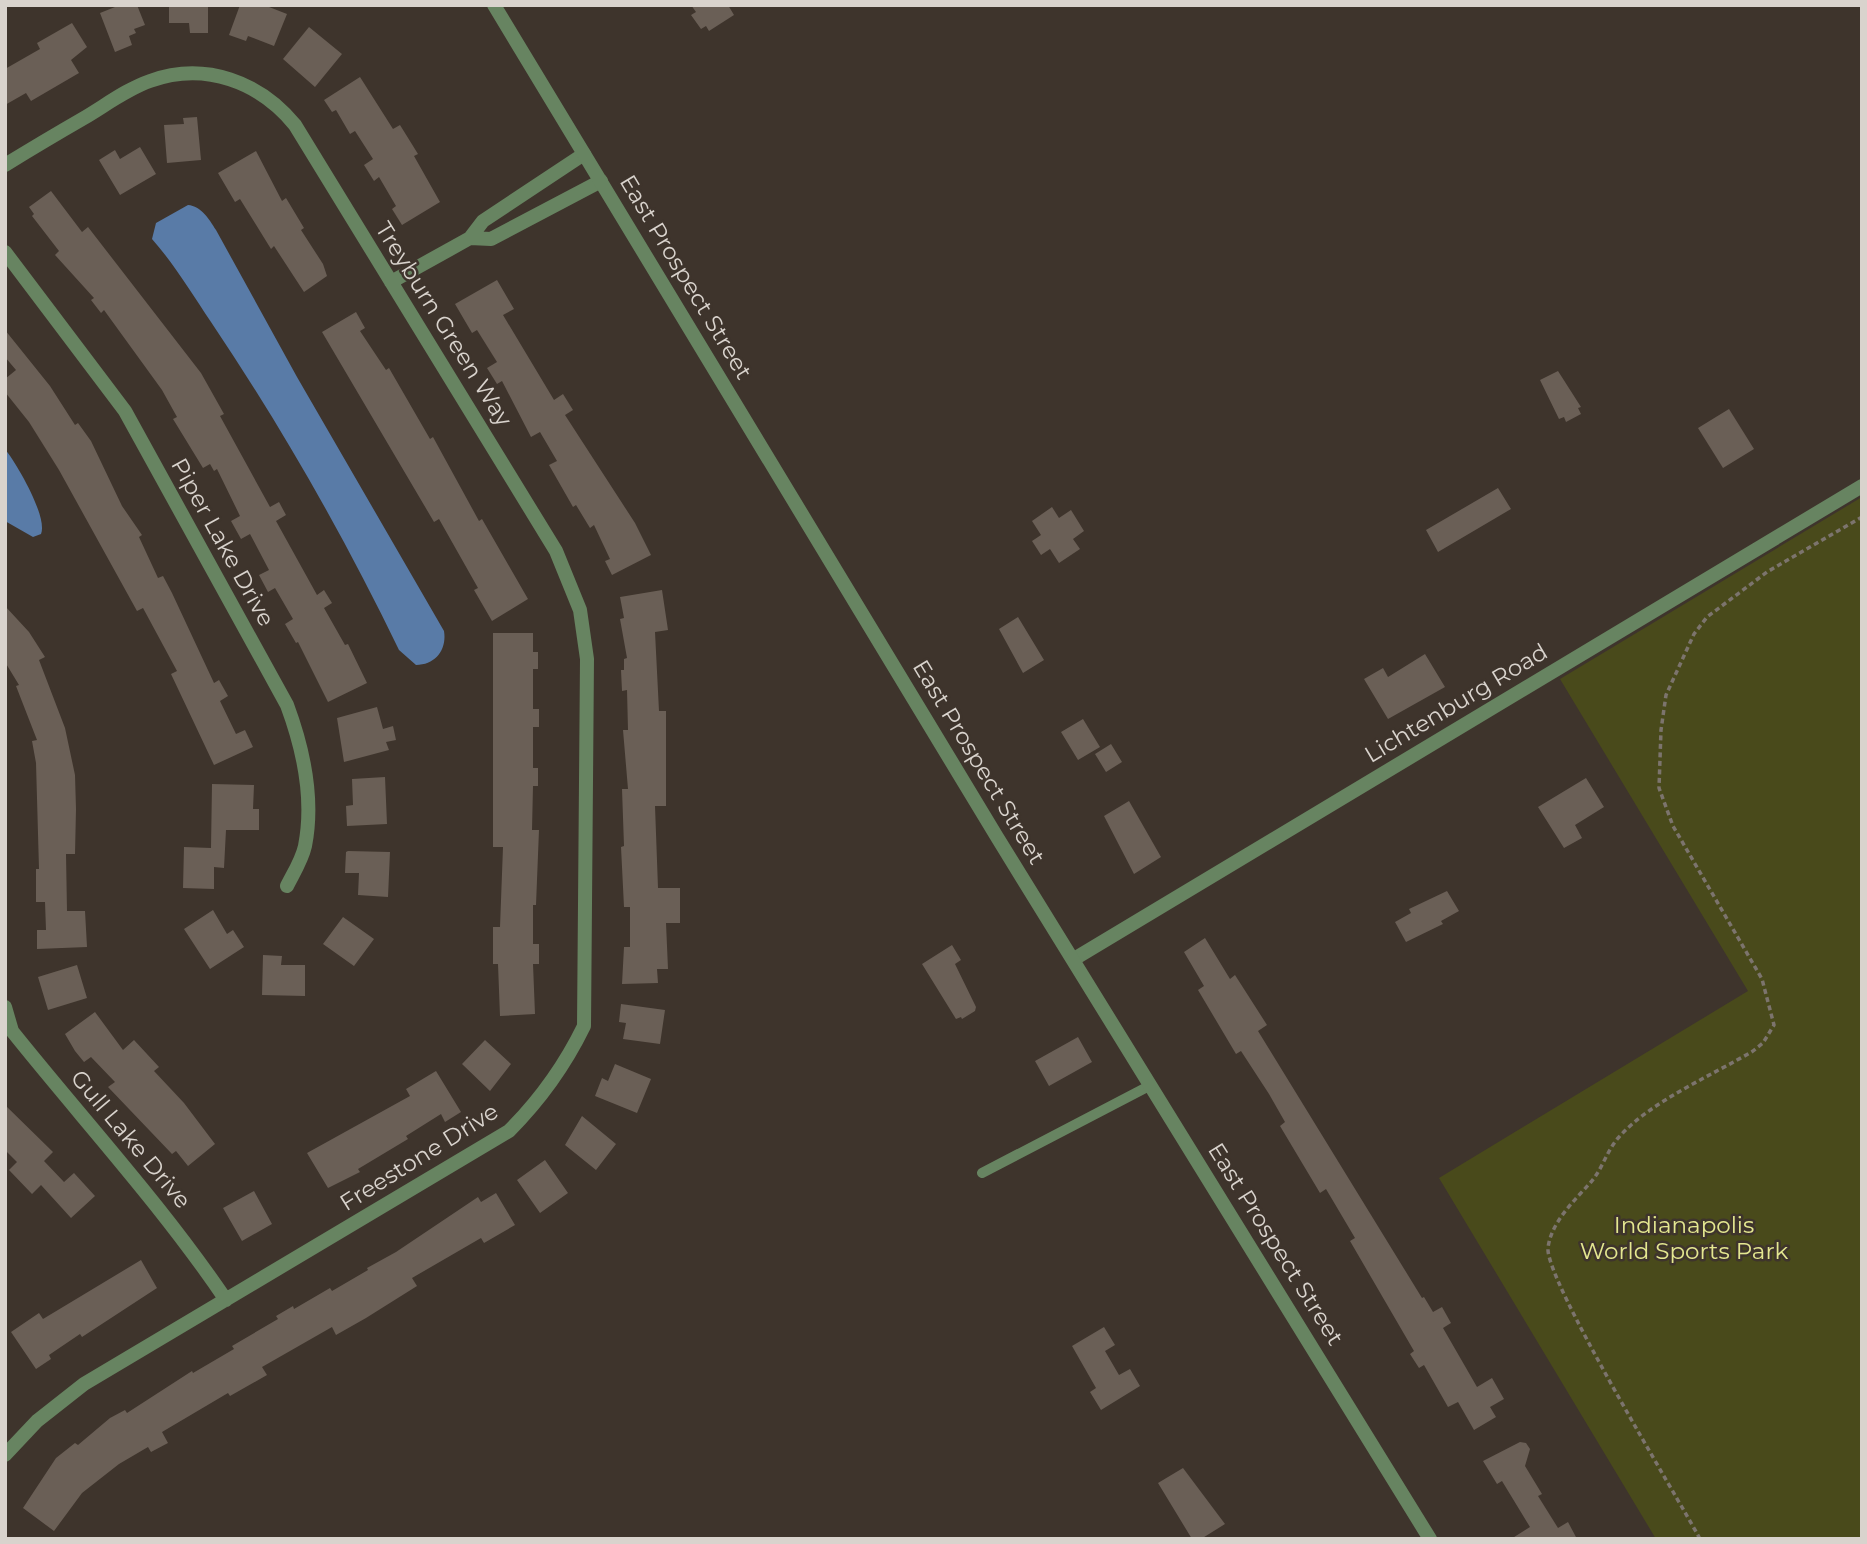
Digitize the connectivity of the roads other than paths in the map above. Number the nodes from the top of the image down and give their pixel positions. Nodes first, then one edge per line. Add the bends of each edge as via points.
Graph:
1 (494, 5) edge
2 (584, 154) junction
3 (5, 165) edge
4 (601, 181) junction
5 (470, 239) junction
6 (5, 252) edge
7 (391, 282) junction
8 (1862, 486) edge
9 (580, 610) joint
10 (287, 887) dead end
11 (1074, 960) junction
12 (5, 1007) edge
13 (1151, 1085) junction
14 (982, 1173) dead end
15 (226, 1300) junction
16 (5, 1455) edge
17 (1430, 1539) edge

1 - 2 street, East Prospect Street
2 - 4 street, East Prospect Street
2 - 5 street via 483,221
3 - 7 street, Treyburn Green Way via 148,81 199,73 242,83 268,98 295,125
4 - 5 street via 491,239
4 - 11 street, East Prospect Street
5 - 7 street
6 - 10 street, Piper Lake Drive via 125,411 287,705 295,724 309,804 305,848
7 - 9 street, Treyburn Green Way via 556,551
8 - 11 street, Lichtenburg Road
9 - 15 street, Freestone Drive via 587,659 584,1026 565,1065 509,1131
11 - 13 street, East Prospect Street
12 - 15 street, Gull Lake Drive via 12,1031 133,1174
13 - 14 lane
13 - 17 street, East Prospect Street
15 - 16 street, Freestone Drive via 84,1384 37,1421

